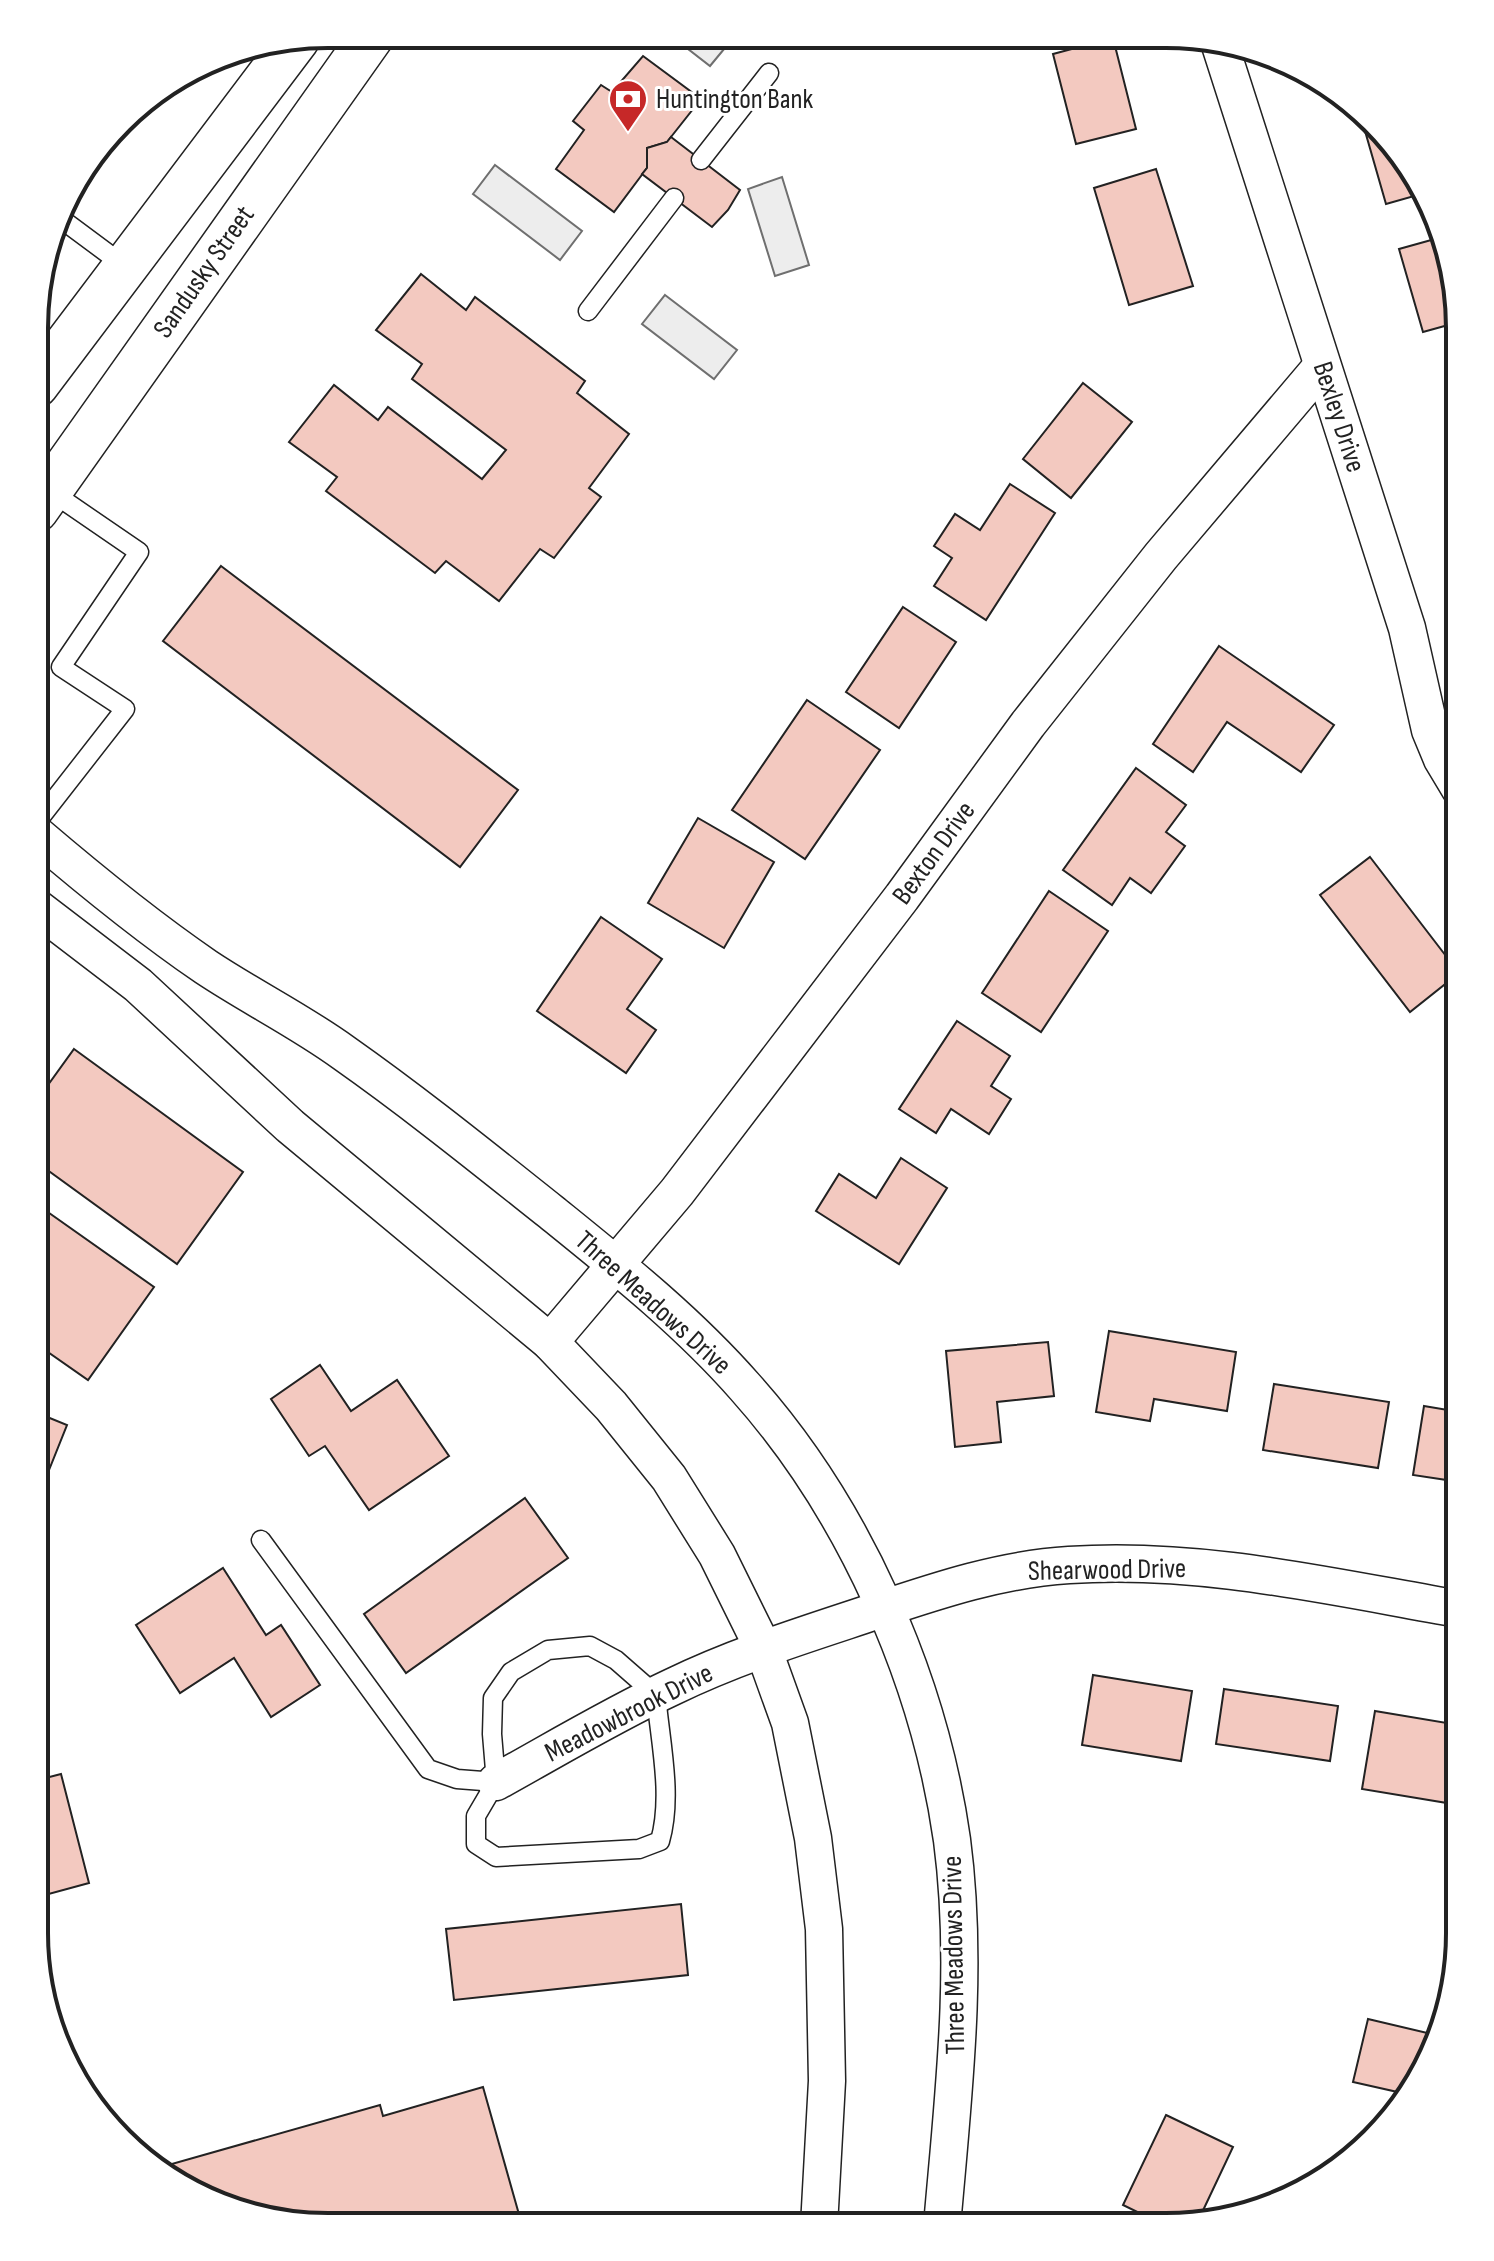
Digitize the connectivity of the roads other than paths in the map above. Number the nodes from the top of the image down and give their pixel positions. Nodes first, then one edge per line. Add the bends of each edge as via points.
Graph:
1 (363, 48) edge
2 (282, 52) edge
3 (1223, 54) edge
4 (769, 73) dead end
5 (701, 160) dead end
6 (674, 198) dead end
7 (68, 224) edge
8 (126, 267) junction
9 (588, 311) dead end
10 (1322, 366) junction
11 (48, 369) edge
12 (48, 494) edge
13 (48, 504) edge
14 (1446, 765) edge
15 (48, 808) edge
16 (48, 844) edge
17 (48, 916) edge
18 (615, 1265) junction
19 (550, 1342) junction
20 (261, 1540) dead end
21 (1445, 1607) edge
22 (885, 1608) junction
23 (763, 1648) junction
24 (656, 1695) junction
25 (496, 1782) junction
26 (820, 2213) edge
27 (943, 2213) edge

1 - 12 main road, Sandusky Street
2 - 8 main road
3 - 10 street, Bexley Drive
4 - 5 lane
6 - 9 lane
7 - 8 lane
8 - 11 main road
10 - 14 street, Bexley Drive via 1407,628 1430,730
10 - 18 street, Bexton Drive via 1038,712 677,1192
13 - 15 lane via 139,552 61,667 125,709
16 - 18 street, Three Meadows Drive via 196,960 418,1105
17 - 19 street via 138,985 290,1126
18 - 19 street, Bexton Drive
18 - 22 street, Three Meadows Drive via 676,1316 746,1389 804,1463
19 - 23 street via 669,1478 717,1555
20 - 25 lane via 428,1769 457,1779
21 - 22 street, Shearwood Drive via 1237,1571 1164,1564 1069,1565 1007,1573
22 - 23 street, Shearwood Drive
22 - 27 street, Three Meadows Drive via 934,1748 952,1840 959,1935 957,2060
23 - 24 street, Meadowbrook Drive
23 - 26 street via 790,1723 824,1929 827,2081
24 - 25 street, Meadowbrook Drive
24 - 25 lane via 616,1660 590,1646 548,1650 511,1672 493,1698
24 - 25 lane via 665,1791 660,1841 639,1849 496,1857 476,1844 476,1816

